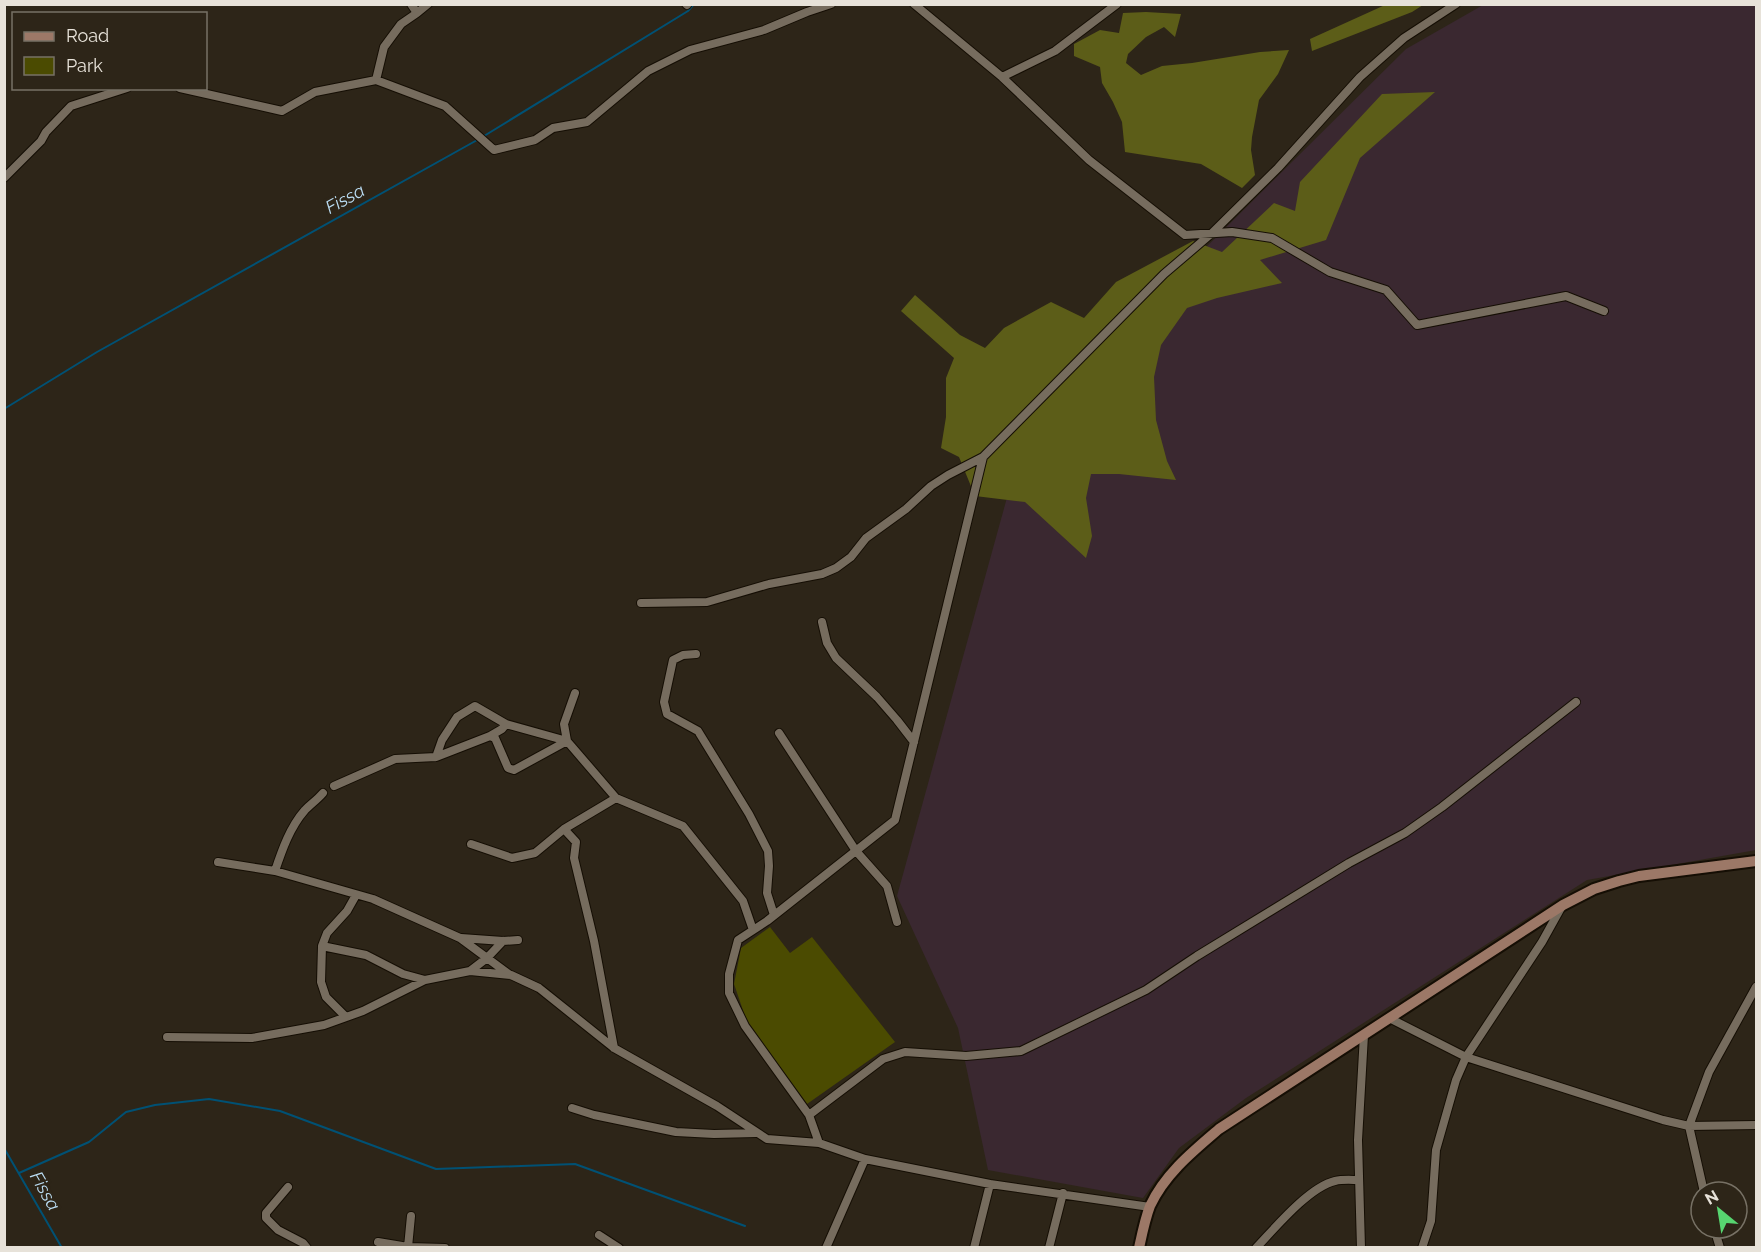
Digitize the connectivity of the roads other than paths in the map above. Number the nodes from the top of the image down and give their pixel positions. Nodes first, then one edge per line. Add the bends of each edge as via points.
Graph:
1 (411, 4) edge
2 (428, 4) edge
3 (831, 4) edge
4 (914, 4) edge
5 (1117, 4) edge
6 (1456, 4) edge
7 (417, 13) junction
8 (1002, 77) junction
9 (376, 80) junction
10 (121, 90) edge
11 (189, 90) edge
12 (4, 178) edge
13 (1212, 233) junction
14 (1604, 311) dead end
15 (983, 457) junction
16 (641, 603) dead end
17 (822, 622) dead end
18 (696, 654) dead end
19 (574, 693) dead end
20 (1576, 702) dead end
21 (506, 724) junction
22 (778, 733) dead end
23 (490, 736) junction
24 (567, 741) junction
25 (914, 742) junction
26 (436, 757) junction
27 (334, 786) dead end
28 (324, 793) dead end
29 (616, 798) junction
30 (564, 829) junction
31 (471, 844) dead end
32 (855, 851) junction
33 (1756, 861) edge
34 (218, 862) dead end
35 (275, 871) junction
36 (356, 895) junction
37 (1563, 905) junction
38 (774, 915) junction
39 (897, 922) dead end
40 (753, 930) junction
41 (460, 938) junction
42 (518, 940) dead end
43 (503, 941) junction
44 (322, 946) junction
45 (487, 958) junction
46 (470, 971) junction
47 (511, 975) junction
48 (424, 980) junction
49 (1756, 987) edge
50 (346, 1017) junction
51 (1389, 1018) junction
52 (1364, 1035) junction
53 (167, 1037) dead end
54 (615, 1048) junction
55 (1466, 1057) junction
56 (572, 1108) dead end
57 (809, 1115) junction
58 (1756, 1125) edge
59 (1689, 1126) junction
60 (758, 1133) junction
61 (819, 1143) junction
62 (864, 1159) junction
63 (1359, 1180) junction
64 (1701, 1180) edge
65 (990, 1184) junction
66 (288, 1186) dead end
67 (1063, 1193) junction
68 (1150, 1207) junction
69 (411, 1216) dead end
70 (599, 1234) dead end
71 (378, 1242) dead end
72 (408, 1247) edge
73 (307, 1248) edge
74 (445, 1248) edge
75 (619, 1248) edge
76 (826, 1248) edge
77 (974, 1248) edge
78 (1049, 1248) edge
79 (1139, 1248) edge
80 (1256, 1248) edge
81 (1361, 1248) edge
82 (1422, 1248) edge

1 - 7 street
2 - 7 street
3 - 9 street via 764,30 690,50 648,71 587,122 553,128 535,140 494,150 445,106
4 - 8 street
5 - 8 street via 1055,51
6 - 13 street via 1404,38 1360,77 1278,168
7 - 9 street via 401,24 384,47
8 - 13 street via 1089,160 1185,235
9 - 11 street via 315,92 282,111
10 - 12 street via 71,106
13 - 14 street via 1272,238 1330,272 1386,290 1417,325 1566,296
13 - 15 street via 1164,274
15 - 16 street via 931,486 866,538 850,557 822,574 707,602
15 - 25 street
17 - 25 street via 836,658 877,697
18 - 38 street via 674,660 664,702 667,714 698,731 749,814 768,851 767,893
19 - 24 street via 564,724
20 - 57 street via 1405,834 1339,869 1146,990 1021,1051 966,1056 905,1052 883,1059
21 - 23 street
21 - 24 street
21 - 26 street via 475,706 458,717
22 - 32 street
23 - 24 street via 495,738 508,768 514,770
23 - 26 street
24 - 29 street
25 - 32 street via 895,820
26 - 27 street via 395,759
28 - 35 street via 296,823
29 - 30 street
29 - 40 street via 683,826 743,901
30 - 31 street via 535,853 512,858
30 - 54 street via 576,842 574,858
32 - 38 street
32 - 39 street via 887,886
33 - 37 main road via 1639,876 1594,889
34 - 35 street
35 - 36 street
36 - 41 street
36 - 44 street via 327,933
37 - 51 main road
37 - 55 street
38 - 40 street
40 - 57 street via 738,940 729,974 729,993 745,1026
41 - 43 street
41 - 45 street
42 - 43 street
43 - 45 street
44 - 48 street via 366,955
44 - 50 street via 321,982 326,997
45 - 46 street
45 - 47 street
46 - 47 street
46 - 48 street
47 - 54 street via 539,988
48 - 50 street
49 - 59 street via 1709,1072
50 - 53 street via 324,1025 252,1038
51 - 52 main road
51 - 55 street
52 - 63 street
52 - 68 main road via 1219,1129 1169,1174
54 - 60 street
55 - 59 street
55 - 82 street via 1436,1150 1431,1221
56 - 60 street via 676,1132
57 - 61 street
58 - 59 street
59 - 64 street
60 - 61 street via 767,1139
61 - 62 street
62 - 65 street
62 - 76 street
63 - 80 street via 1334,1181 1314,1191
63 - 81 street
65 - 67 street
65 - 77 street
66 - 73 street via 266,1218
67 - 68 street
67 - 78 street
68 - 79 main road
69 - 72 street
70 - 75 street
71 - 72 street
72 - 74 street

